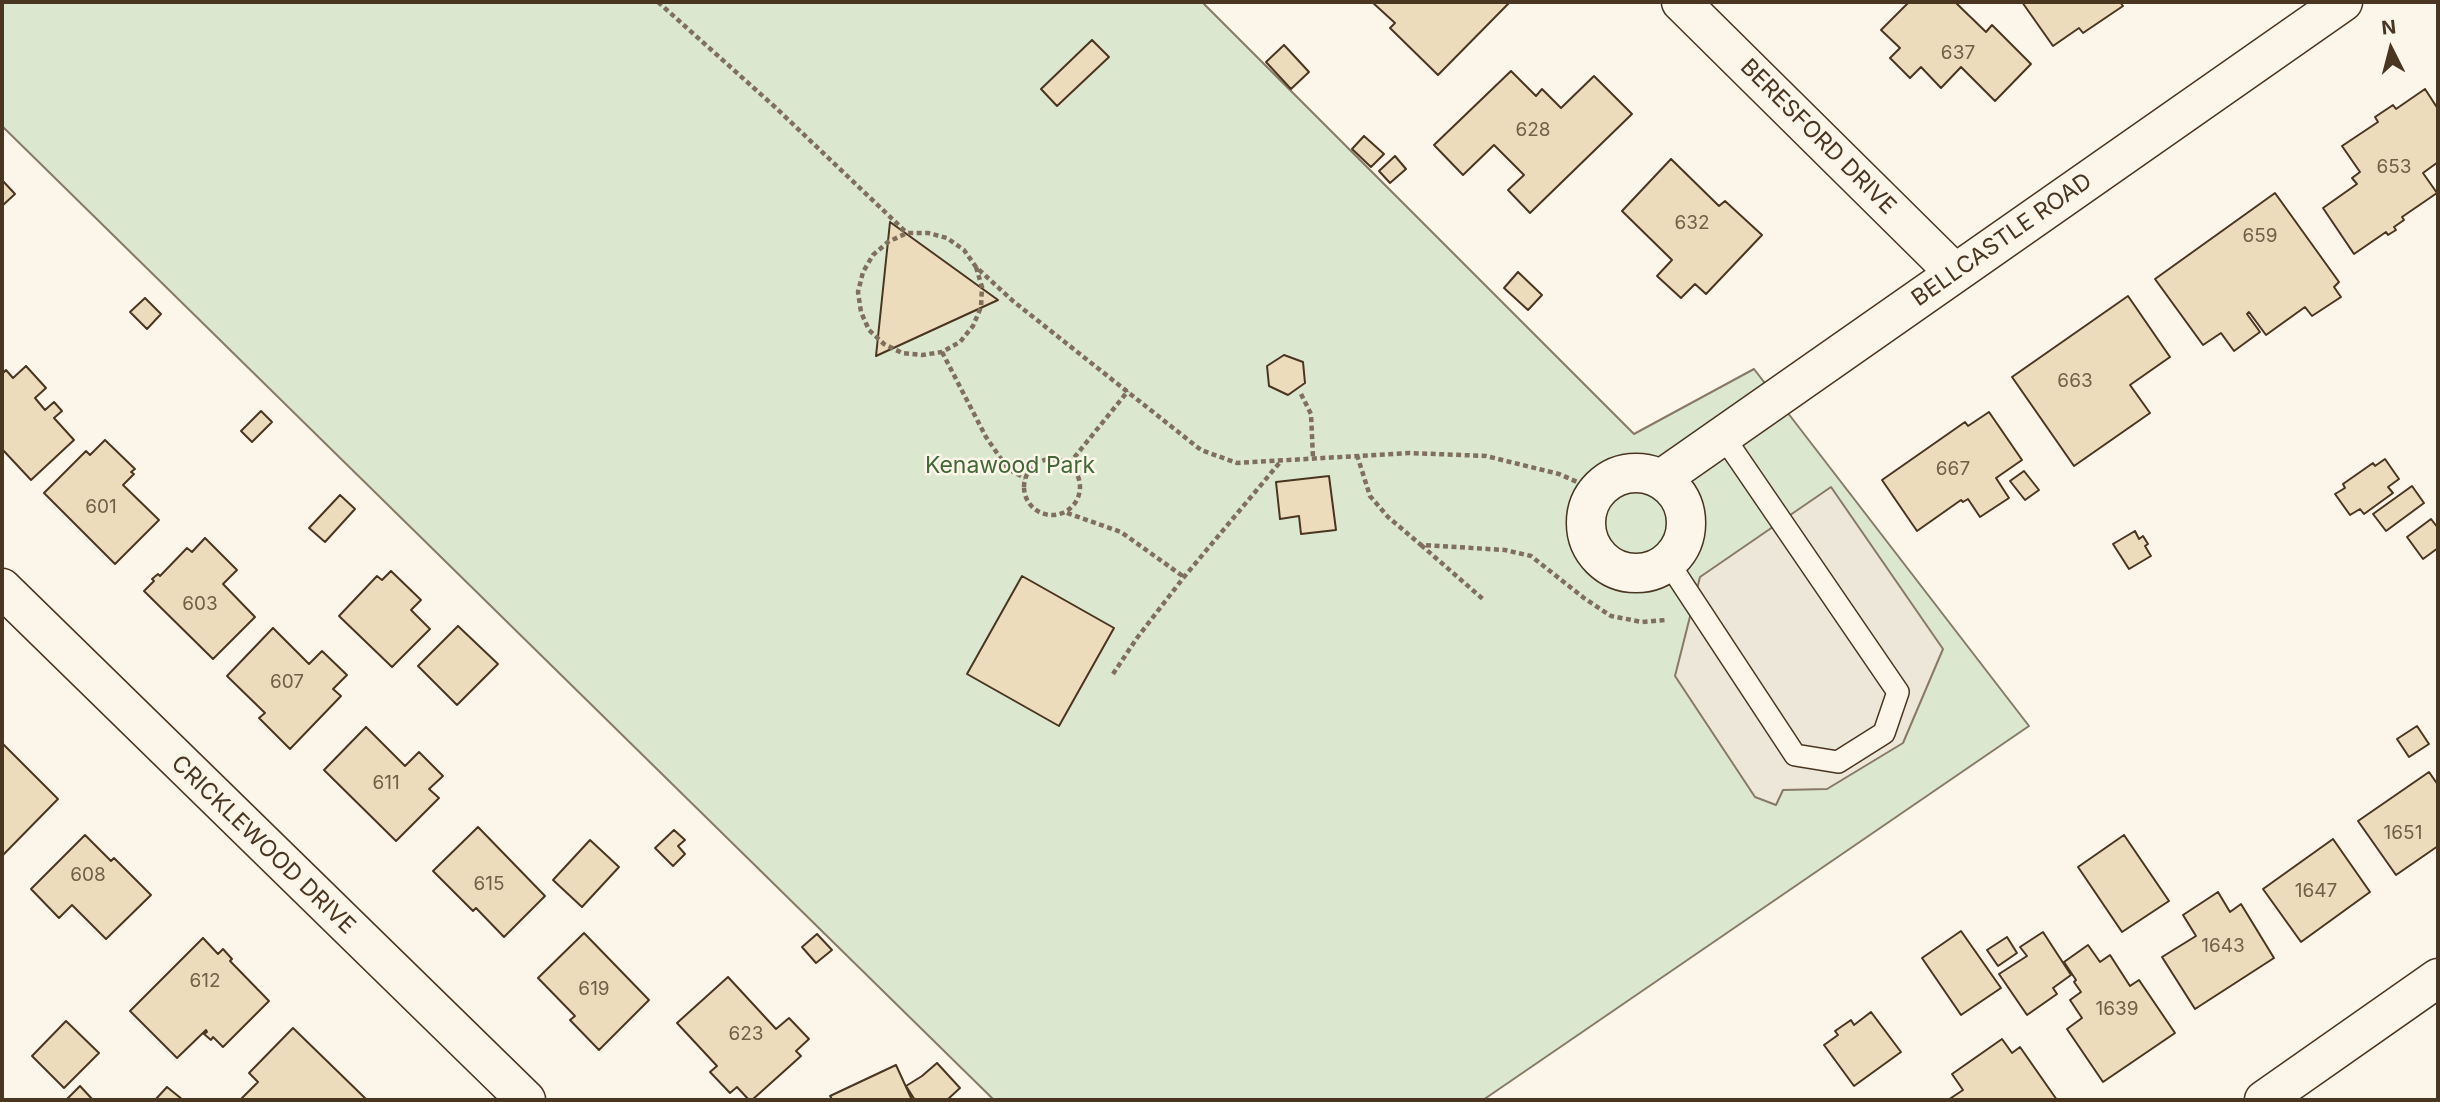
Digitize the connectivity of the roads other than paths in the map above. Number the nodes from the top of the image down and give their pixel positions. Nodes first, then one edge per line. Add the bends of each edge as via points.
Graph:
1 (1681, 2) edge
2 (2343, 2) edge
3 (1955, 273) junction
4 (1723, 436) junction
5 (1661, 479) junction
6 (1668, 562) junction
7 (2, 588) edge
8 (2438, 978) edge
9 (2284, 1095) edge
10 (526, 1100) edge

1 - 3 street, BERESFORD DRIVE
2 - 3 street, BELLCASTLE ROAD
3 - 4 street, BELLCASTLE ROAD
4 - 5 street, BELLCASTLE ROAD
4 - 6 lane via 1898,692 1884,733 1838,762 1795,755
5 - 6 street via 1683,503 1686,519 1679,550
5 - 6 street via 1634,472 1619,475 1598,491 1586,520 1595,552 1621,571 1653,570
7 - 10 street, CRICKLEWOOD DRIVE
8 - 9 street

